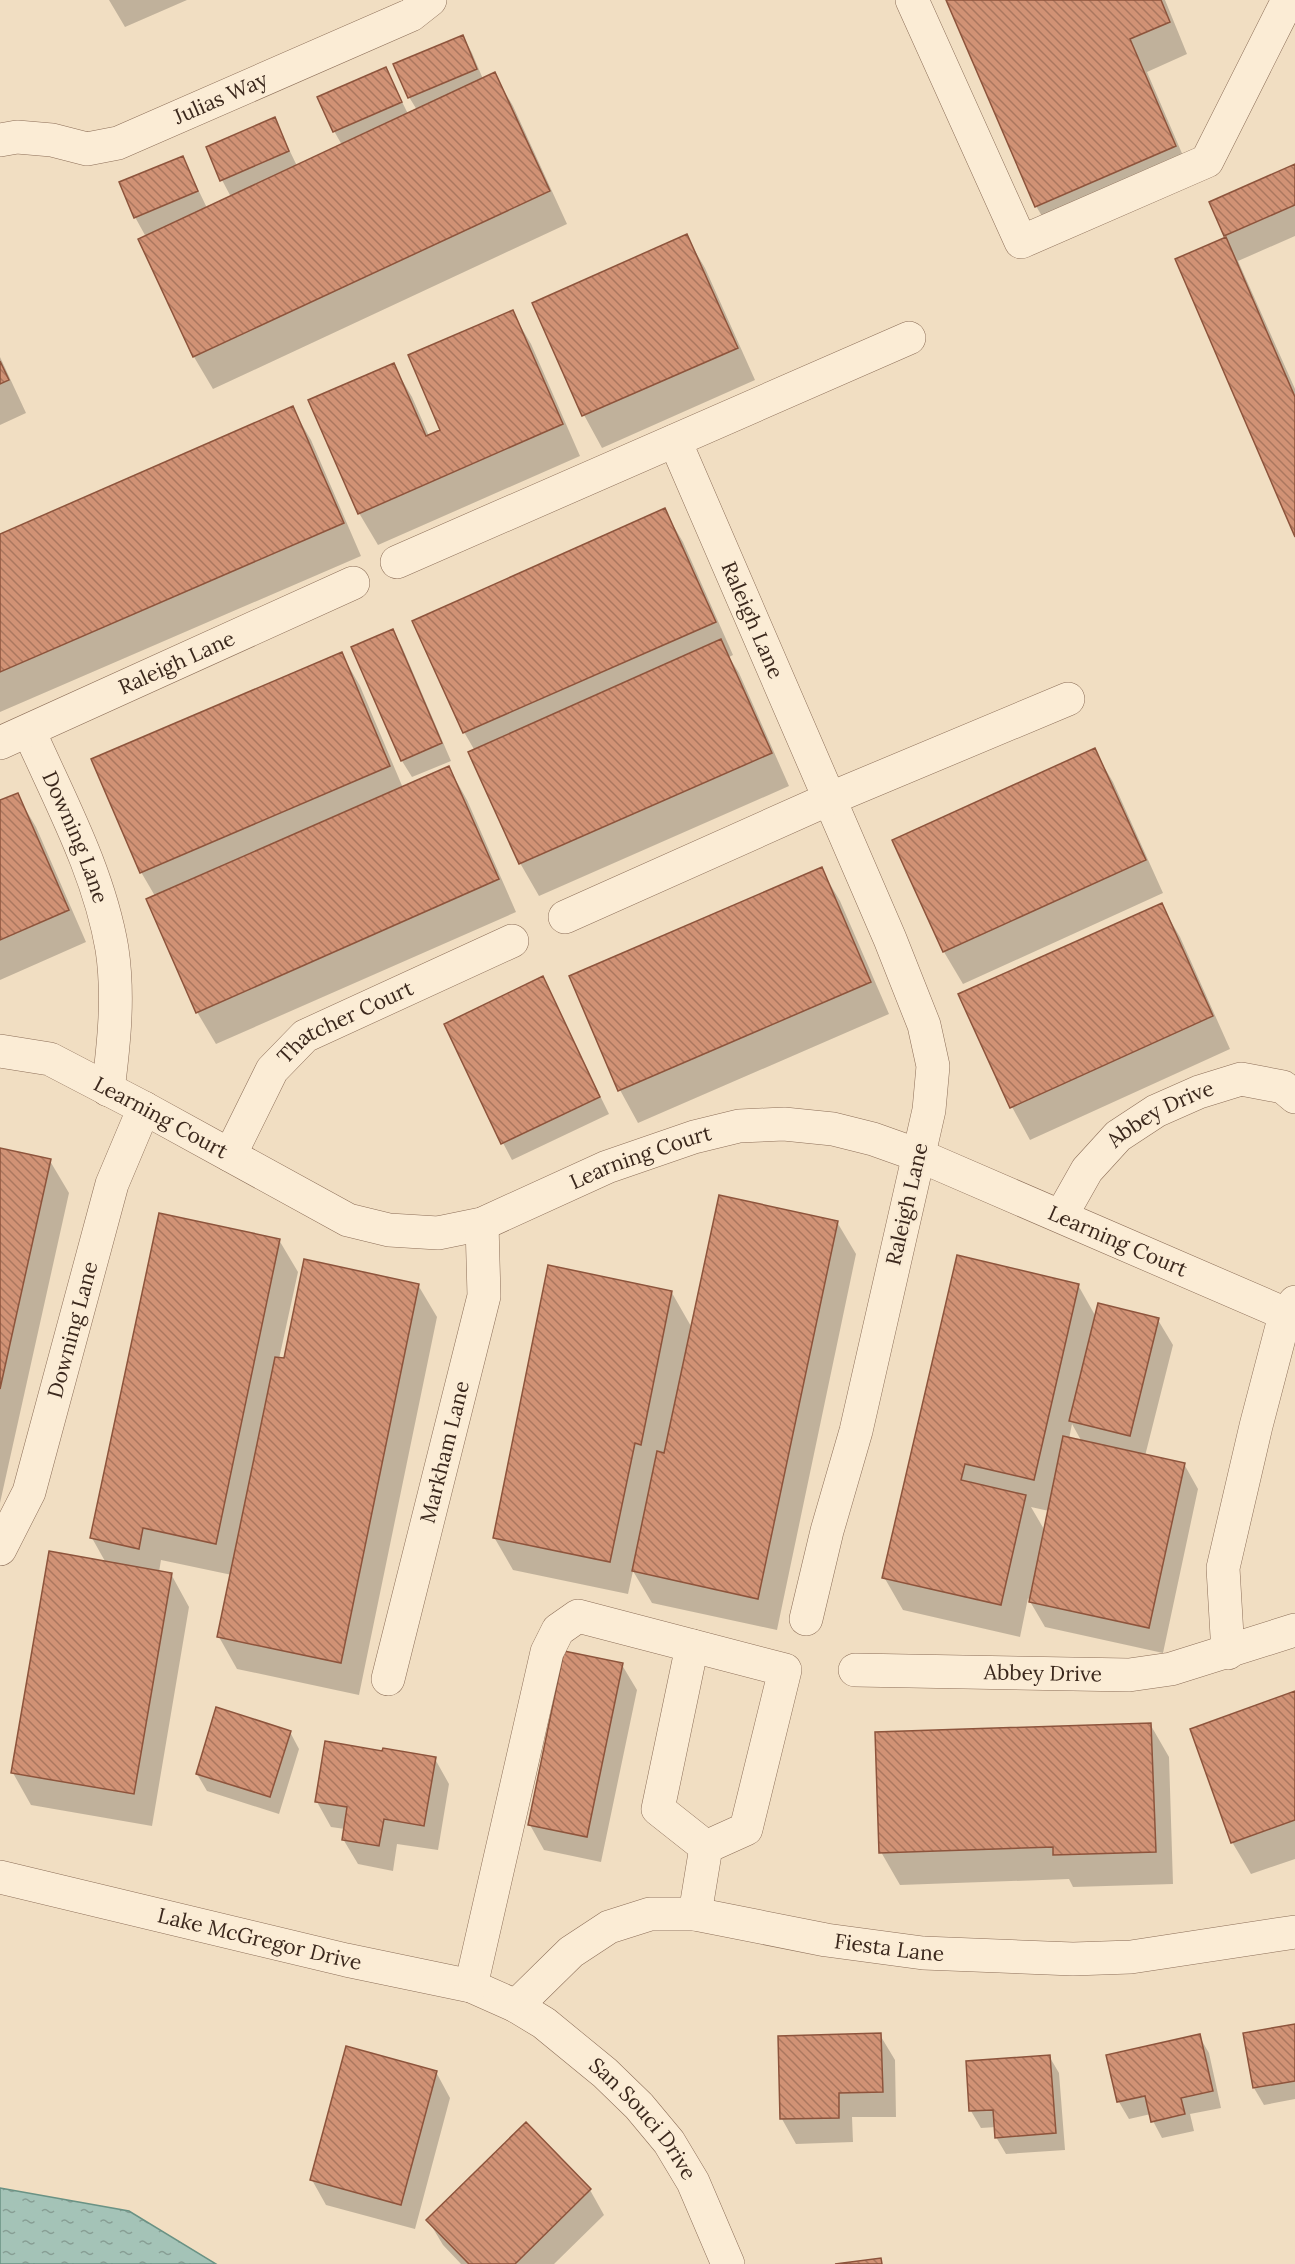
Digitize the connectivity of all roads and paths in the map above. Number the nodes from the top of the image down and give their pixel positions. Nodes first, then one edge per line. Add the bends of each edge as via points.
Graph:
1 (430, 0) edge
2 (912, 0) edge
3 (1288, 0) edge
4 (0, 140) edge
5 (909, 338) dead end
6 (675, 441) junction
7 (397, 562) dead end
8 (353, 583) dead end
9 (1068, 699) dead end
10 (15, 737) edge
11 (829, 799) junction
12 (566, 917) dead end
13 (512, 941) dead end
14 (0, 1051) edge
15 (108, 1090) junction
16 (1295, 1097) edge
17 (144, 1108) junction
18 (230, 1155) junction
19 (918, 1155) junction
20 (1061, 1216) junction
21 (482, 1224) junction
22 (1292, 1312) edge
23 (0, 1549) edge
24 (806, 1619) dead end
25 (1295, 1630) edge
26 (692, 1646) junction
27 (1228, 1653) junction
28 (855, 1670) dead end
29 (388, 1679) dead end
30 (706, 1847) junction
31 (0, 1877) edge
32 (695, 1914) junction
33 (1295, 1932) edge
34 (471, 1986) junction
35 (516, 2006) junction
36 (728, 2264) edge

1 - 4 street, Julias Way via 411,15 118,143 87,149 52,140
2 - 3 street via 1021,242 1206,161
5 - 6 street
6 - 7 street
6 - 11 street, Raleigh Lane
8 - 10 street, Raleigh Lane
9 - 11 street
10 - 15 street, Downing Lane via 89,865 103,907 116,993
11 - 12 street
11 - 19 street, Raleigh Lane via 924,1025 933,1066 929,1110
13 - 18 street, Thatcher Court via 305,1036 272,1070
14 - 15 street, Learning Court via 50,1059
15 - 17 street, Learning Court
16 - 20 street, Abbey Drive via 1283,1087 1241,1079 1156,1111 1118,1136 1095,1161
17 - 18 street, Learning Court
17 - 23 street, Downing Lane via 112,1184 29,1492
18 - 21 street, Learning Court via 348,1220 389,1230 438,1233
19 - 20 street, Learning Court
19 - 21 street, Learning Court via 833,1129 784,1124 739,1126 606,1167
19 - 24 street, Raleigh Lane via 856,1431
20 - 22 street, Learning Court
21 - 29 street, Markham Lane via 484,1296
22 - 27 street via 1223,1568
25 - 27 street, Abbey Drive
26 - 30 street via 658,1809
26 - 30 street via 784,1670 746,1829
26 - 34 street via 578,1616 558,1630 547,1652
27 - 28 street, Abbey Drive via 1171,1669 1129,1675
30 - 32 street
31 - 34 street, Lake McGregor Drive
32 - 33 street, Fiesta Lane via 826,1940 923,1953 1073,1959 1131,1957
32 - 35 street, Fiesta Lane via 650,1914 609,1927 571,1952
34 - 35 street, Lake McGregor Drive
35 - 36 street, San Souci Drive via 544,2023 639,2106 693,2182

